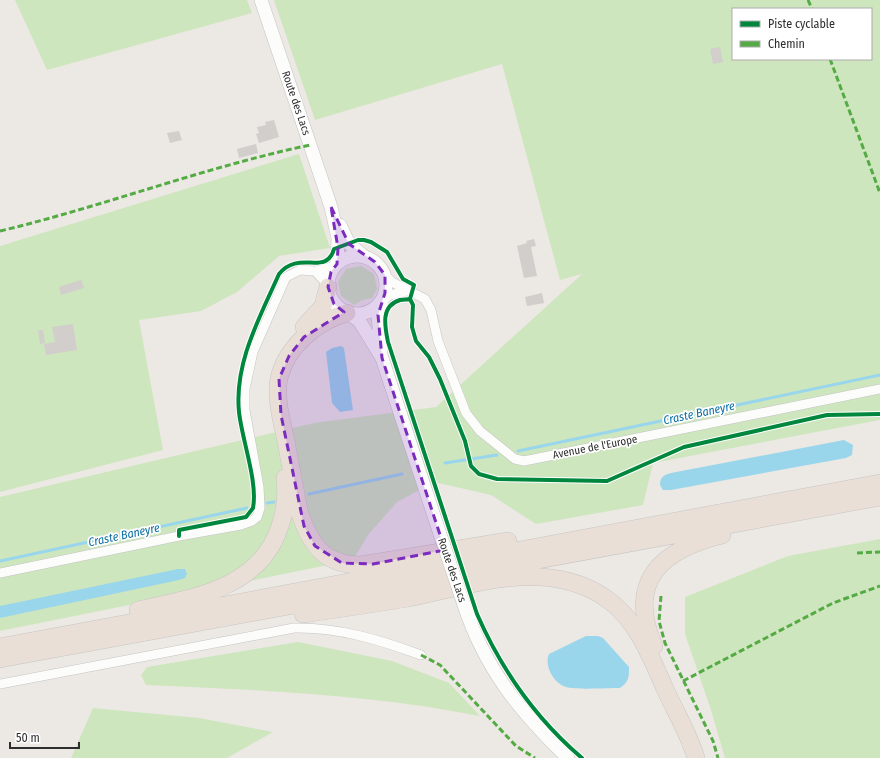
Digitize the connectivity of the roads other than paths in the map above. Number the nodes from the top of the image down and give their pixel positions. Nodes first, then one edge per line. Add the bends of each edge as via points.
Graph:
1 (261, 0) edge
2 (331, 207) junction
3 (367, 258) junction
4 (336, 265) junction
5 (315, 271) junction
6 (385, 276) junction
7 (328, 286) junction
8 (407, 291) junction
9 (382, 301) junction
10 (349, 313) junction
11 (382, 358) junction
12 (880, 388) edge
13 (880, 483) edge
14 (880, 498) edge
15 (609, 539) junction
16 (0, 573) edge
17 (0, 639) edge
18 (81, 645) junction
19 (0, 647) edge
20 (421, 655) dead end
21 (0, 659) edge
22 (0, 684) edge
23 (568, 758) edge
24 (696, 758) edge
25 (704, 758) edge

1 - 2 main road, Route des Lacs
2 - 3 main road, Route des Lacs via 349,244
2 - 4 main road, Route des Lacs via 338,238
3 - 4 main road via 350,257
3 - 6 main road via 381,268
4 - 5 street
4 - 7 main road via 331,272
5 - 7 street
5 - 16 street via 300,270 286,277 249,365 245,400 259,487 260,508 257,517 241,525
6 - 8 street, Avenue de l'Europe
6 - 9 main road via 385,293
7 - 10 main road via 334,304
7 - 17 highway via 319,313 290,343 273,373 271,395 283,461 286,496 282,521 262,560 236,581 204,594
8 - 9 street
8 - 12 street, Avenue de l'Europe via 427,302 438,341 462,406 470,419 515,459 524,461
9 - 10 main road via 368,312
9 - 11 main road, Route des Lacs via 378,315
10 - 11 main road, Route des Lacs via 360,322
10 - 15 highway via 325,322 304,337 289,356 279,379 281,415 299,510 309,537 323,554 342,564 361,565 472,545 562,534
11 - 23 main road, Route des Lacs, bridge via 464,605 479,642 502,684 531,722
13 - 15 highway
14 - 15 highway
14 - 25 highway via 697,542 673,553 657,568 645,596 647,627
15 - 18 highway
15 - 19 highway via 286,594
18 - 21 highway
18 - 24 highway via 194,632 514,578 556,577 593,590 608,599 624,614 646,647
20 - 22 street via 377,640 331,630 294,628

